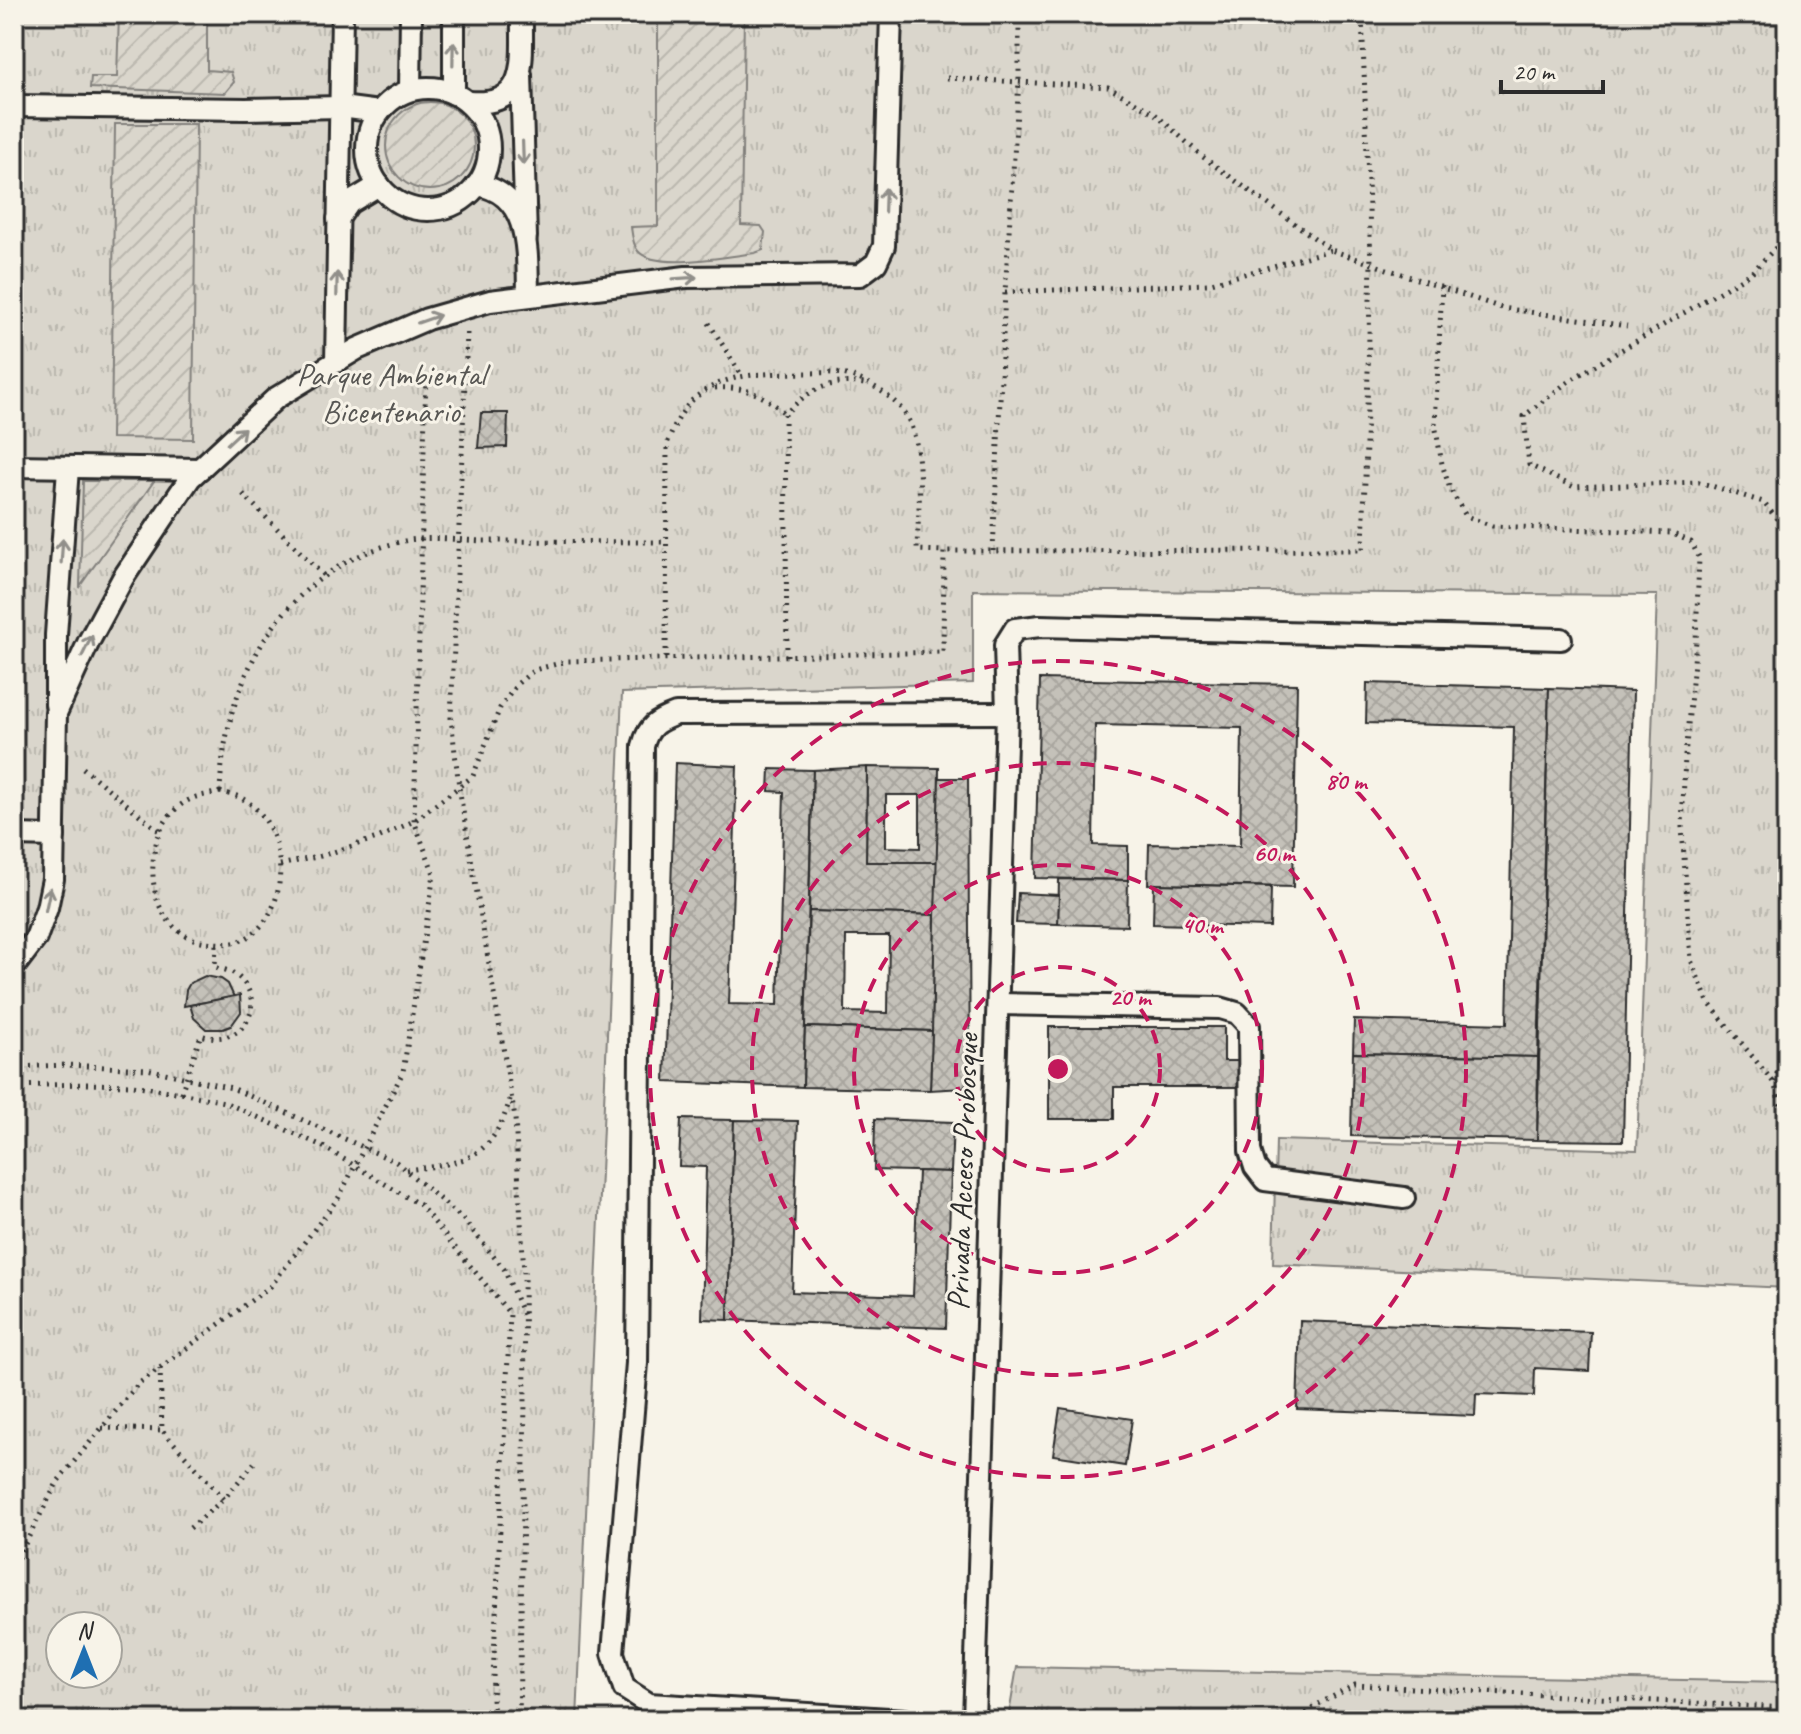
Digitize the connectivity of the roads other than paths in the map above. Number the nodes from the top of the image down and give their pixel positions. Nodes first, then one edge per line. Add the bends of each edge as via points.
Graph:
1 (342, 14) edge
2 (411, 14) edge
3 (454, 14) edge
4 (522, 14) edge
5 (891, 14) edge
6 (521, 75) junction
7 (410, 90) junction
8 (461, 98) junction
9 (14, 106) edge
10 (341, 107) junction
11 (379, 112) junction
12 (379, 185) junction
13 (477, 185) junction
14 (338, 219) junction
15 (526, 237) junction
16 (528, 296) junction
17 (336, 362) junction
18 (14, 466) edge
19 (68, 468) junction
20 (200, 469) junction
21 (1561, 639) dead end
22 (56, 713) junction
23 (1007, 713) junction
24 (14, 835) edge
25 (54, 836) junction
26 (14, 967) edge
27 (998, 1004) junction
28 (1404, 1198) dead end
29 (905, 1720) edge
30 (974, 1720) edge

1 - 10 lane
2 - 7 lane
8 -> 3 lane
4 - 6 lane
16 -> 5 lane via 686,277 860,275 876,263 884,246
6 - 8 lane via 510,93 490,104
6 -> 15 lane
7 - 8 lane via 430,87
7 - 11 lane
8 - 13 lane via 482,118 489,139 489,160
9 - 10 lane
10 - 11 lane
10 - 14 lane
11 - 12 lane via 367,148
12 - 13 lane via 401,203 429,210 450,207
12 - 14 lane via 361,193
13 - 15 lane via 489,187 513,205
17 -> 14 lane
15 - 16 lane
17 -> 16 lane via 427,319
20 -> 17 lane via 276,398
18 - 19 lane
19 - 20 lane
22 -> 19 lane
22 -> 20 lane via 123,578
21 - 23 lane, Privada Acceso Probosque via 1015,629 1005,645
22 - 25 lane
23 - 27 lane, Privada Acceso Probosque
23 - 29 lane via 676,714 657,721 646,732 643,746 637,1363 613,1653 624,1688 649,1704
24 - 25 lane
26 -> 25 lane via 36,938 47,908
27 - 28 lane via 1220,1008 1237,1013 1249,1026 1250,1151 1265,1180
27 - 30 lane, Privada Acceso Probosque

